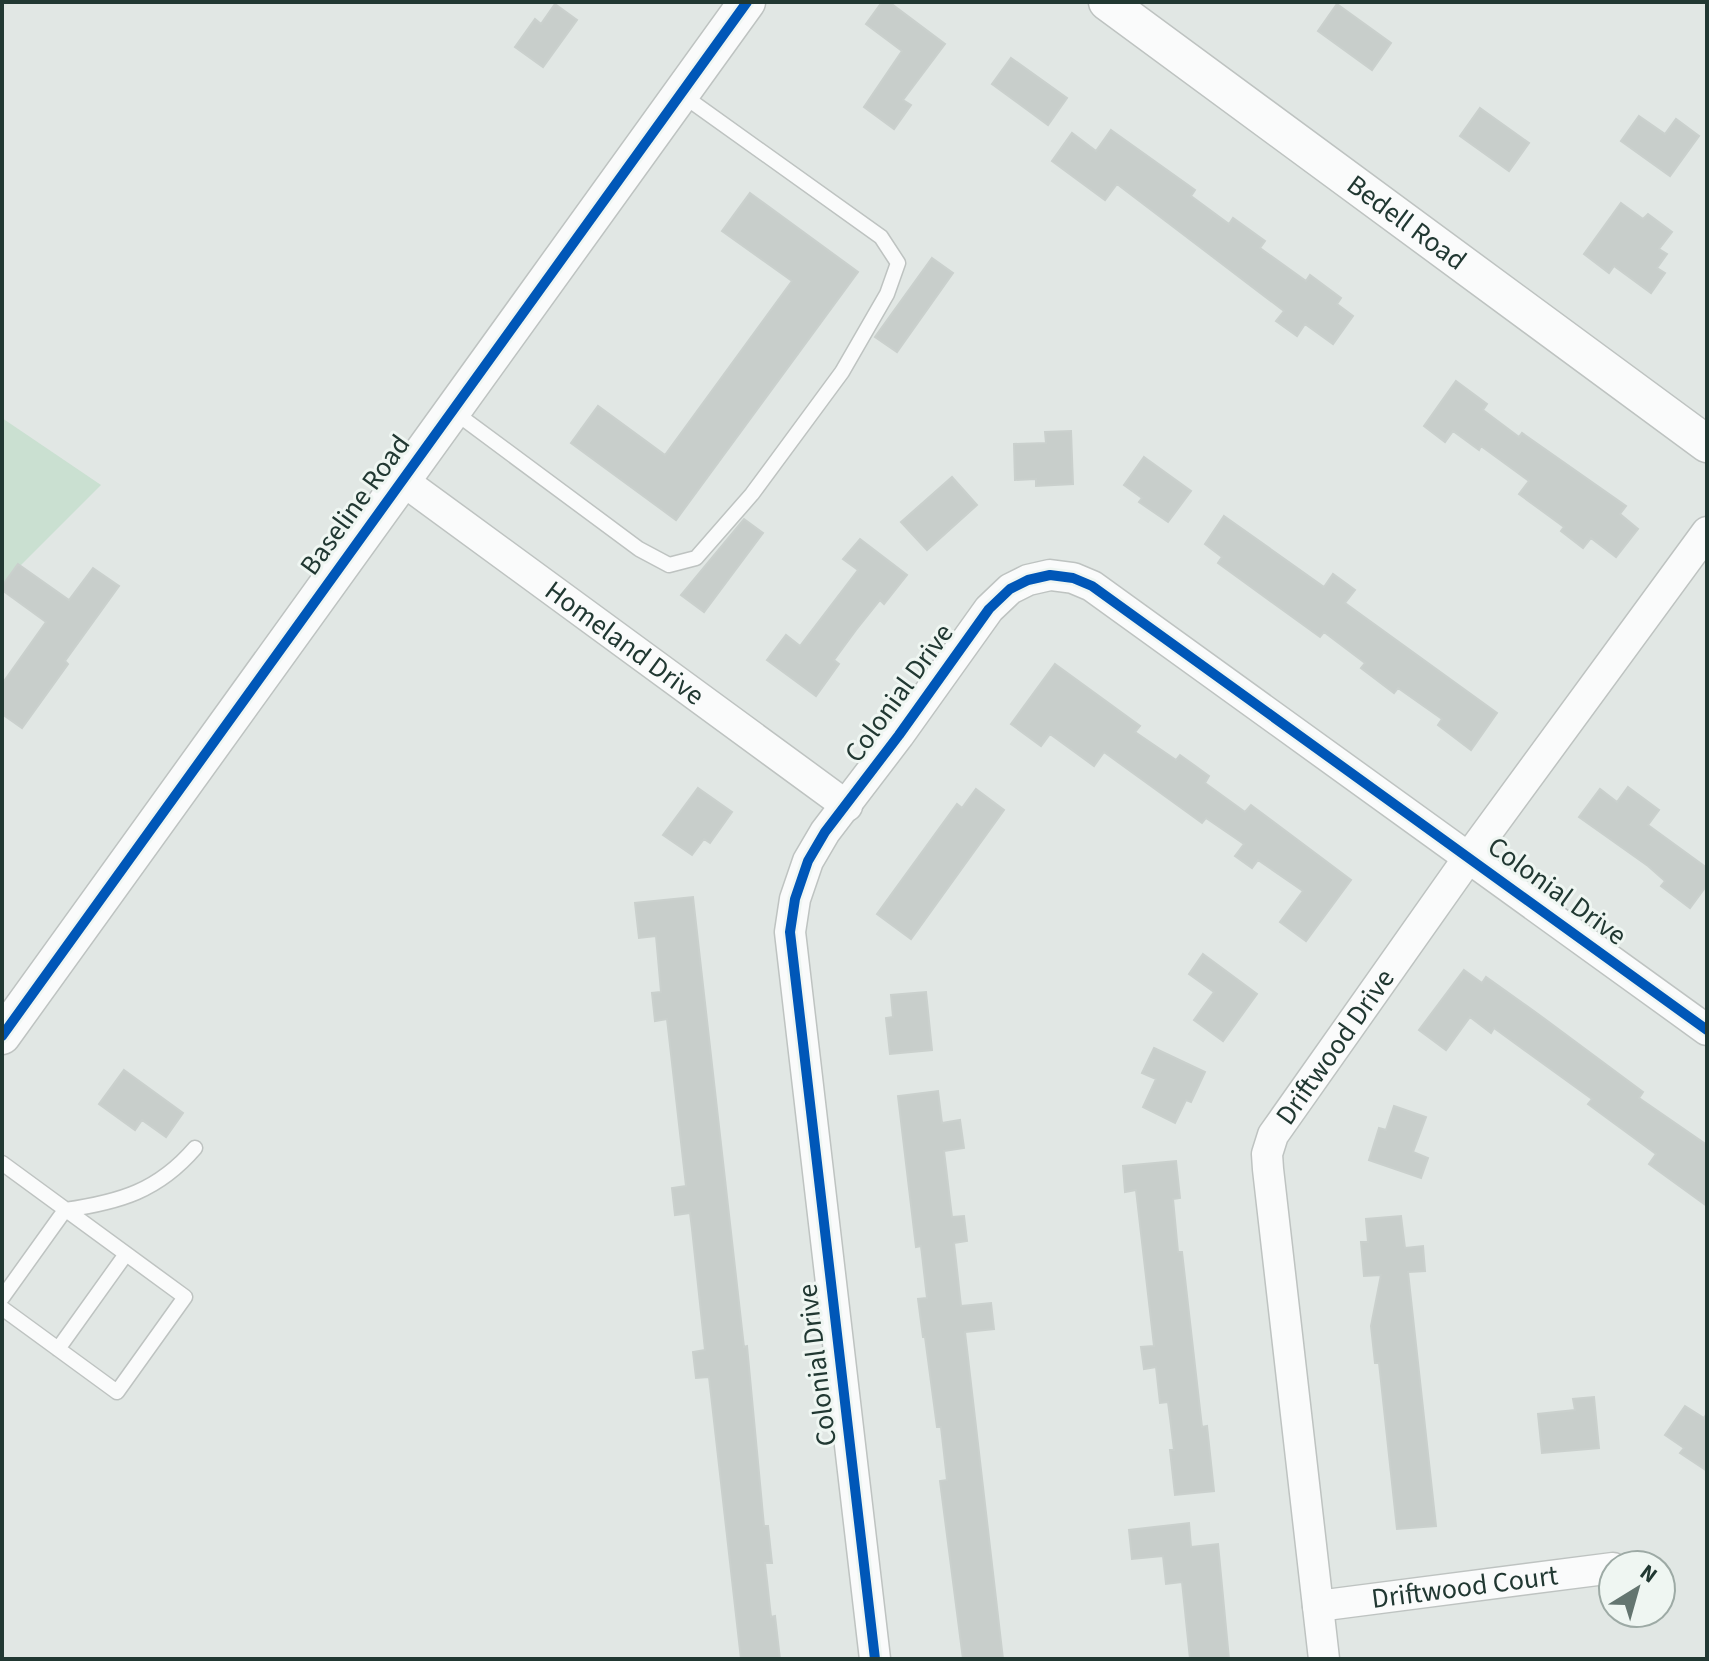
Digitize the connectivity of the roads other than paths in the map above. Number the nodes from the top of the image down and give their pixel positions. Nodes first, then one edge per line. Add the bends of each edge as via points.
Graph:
1 (747, 2) edge
2 (1107, 2) edge
3 (680, 94) junction
4 (453, 411) junction
5 (1707, 444) edge
6 (402, 480) junction
7 (1707, 532) edge
8 (847, 806) junction
9 (1469, 857) junction
10 (1707, 1030) edge
11 (2, 1036) edge
12 (195, 1148) dead end
13 (3, 1165) edge
14 (65, 1210) junction
15 (126, 1254) junction
16 (2, 1298) edge
17 (2, 1308) edge
18 (58, 1349) junction
19 (1597, 1570) edge
20 (1318, 1606) junction
21 (875, 1659) edge
22 (1324, 1659) edge

1 - 3 street, Baseline Road
2 - 5 street, Bedell Road
3 - 4 street, Baseline Road
3 - 4 lane via 881,237 898,263 887,294 833,384 752,494 696,558 669,565 639,549
4 - 6 street, Baseline Road
6 - 8 street, Homeland Drive
6 - 11 street, Baseline Road
7 - 9 street, Driftwood Drive
8 - 9 street, Colonial Drive via 989,609 1010,589 1050,575 1092,586
8 - 21 street, Colonial Drive via 808,861 790,932
9 - 10 street, Colonial Drive
9 - 20 street, Driftwood Drive via 1273,1135 1267,1154
12 - 14 lane via 177,1169 130,1197
13 - 14 lane
14 - 15 lane
14 - 16 lane
15 - 18 lane
15 - 18 lane via 185,1297 177,1309 117,1392
17 - 18 lane
19 - 20 street, Driftwood Court
20 - 22 street, Driftwood Drive

